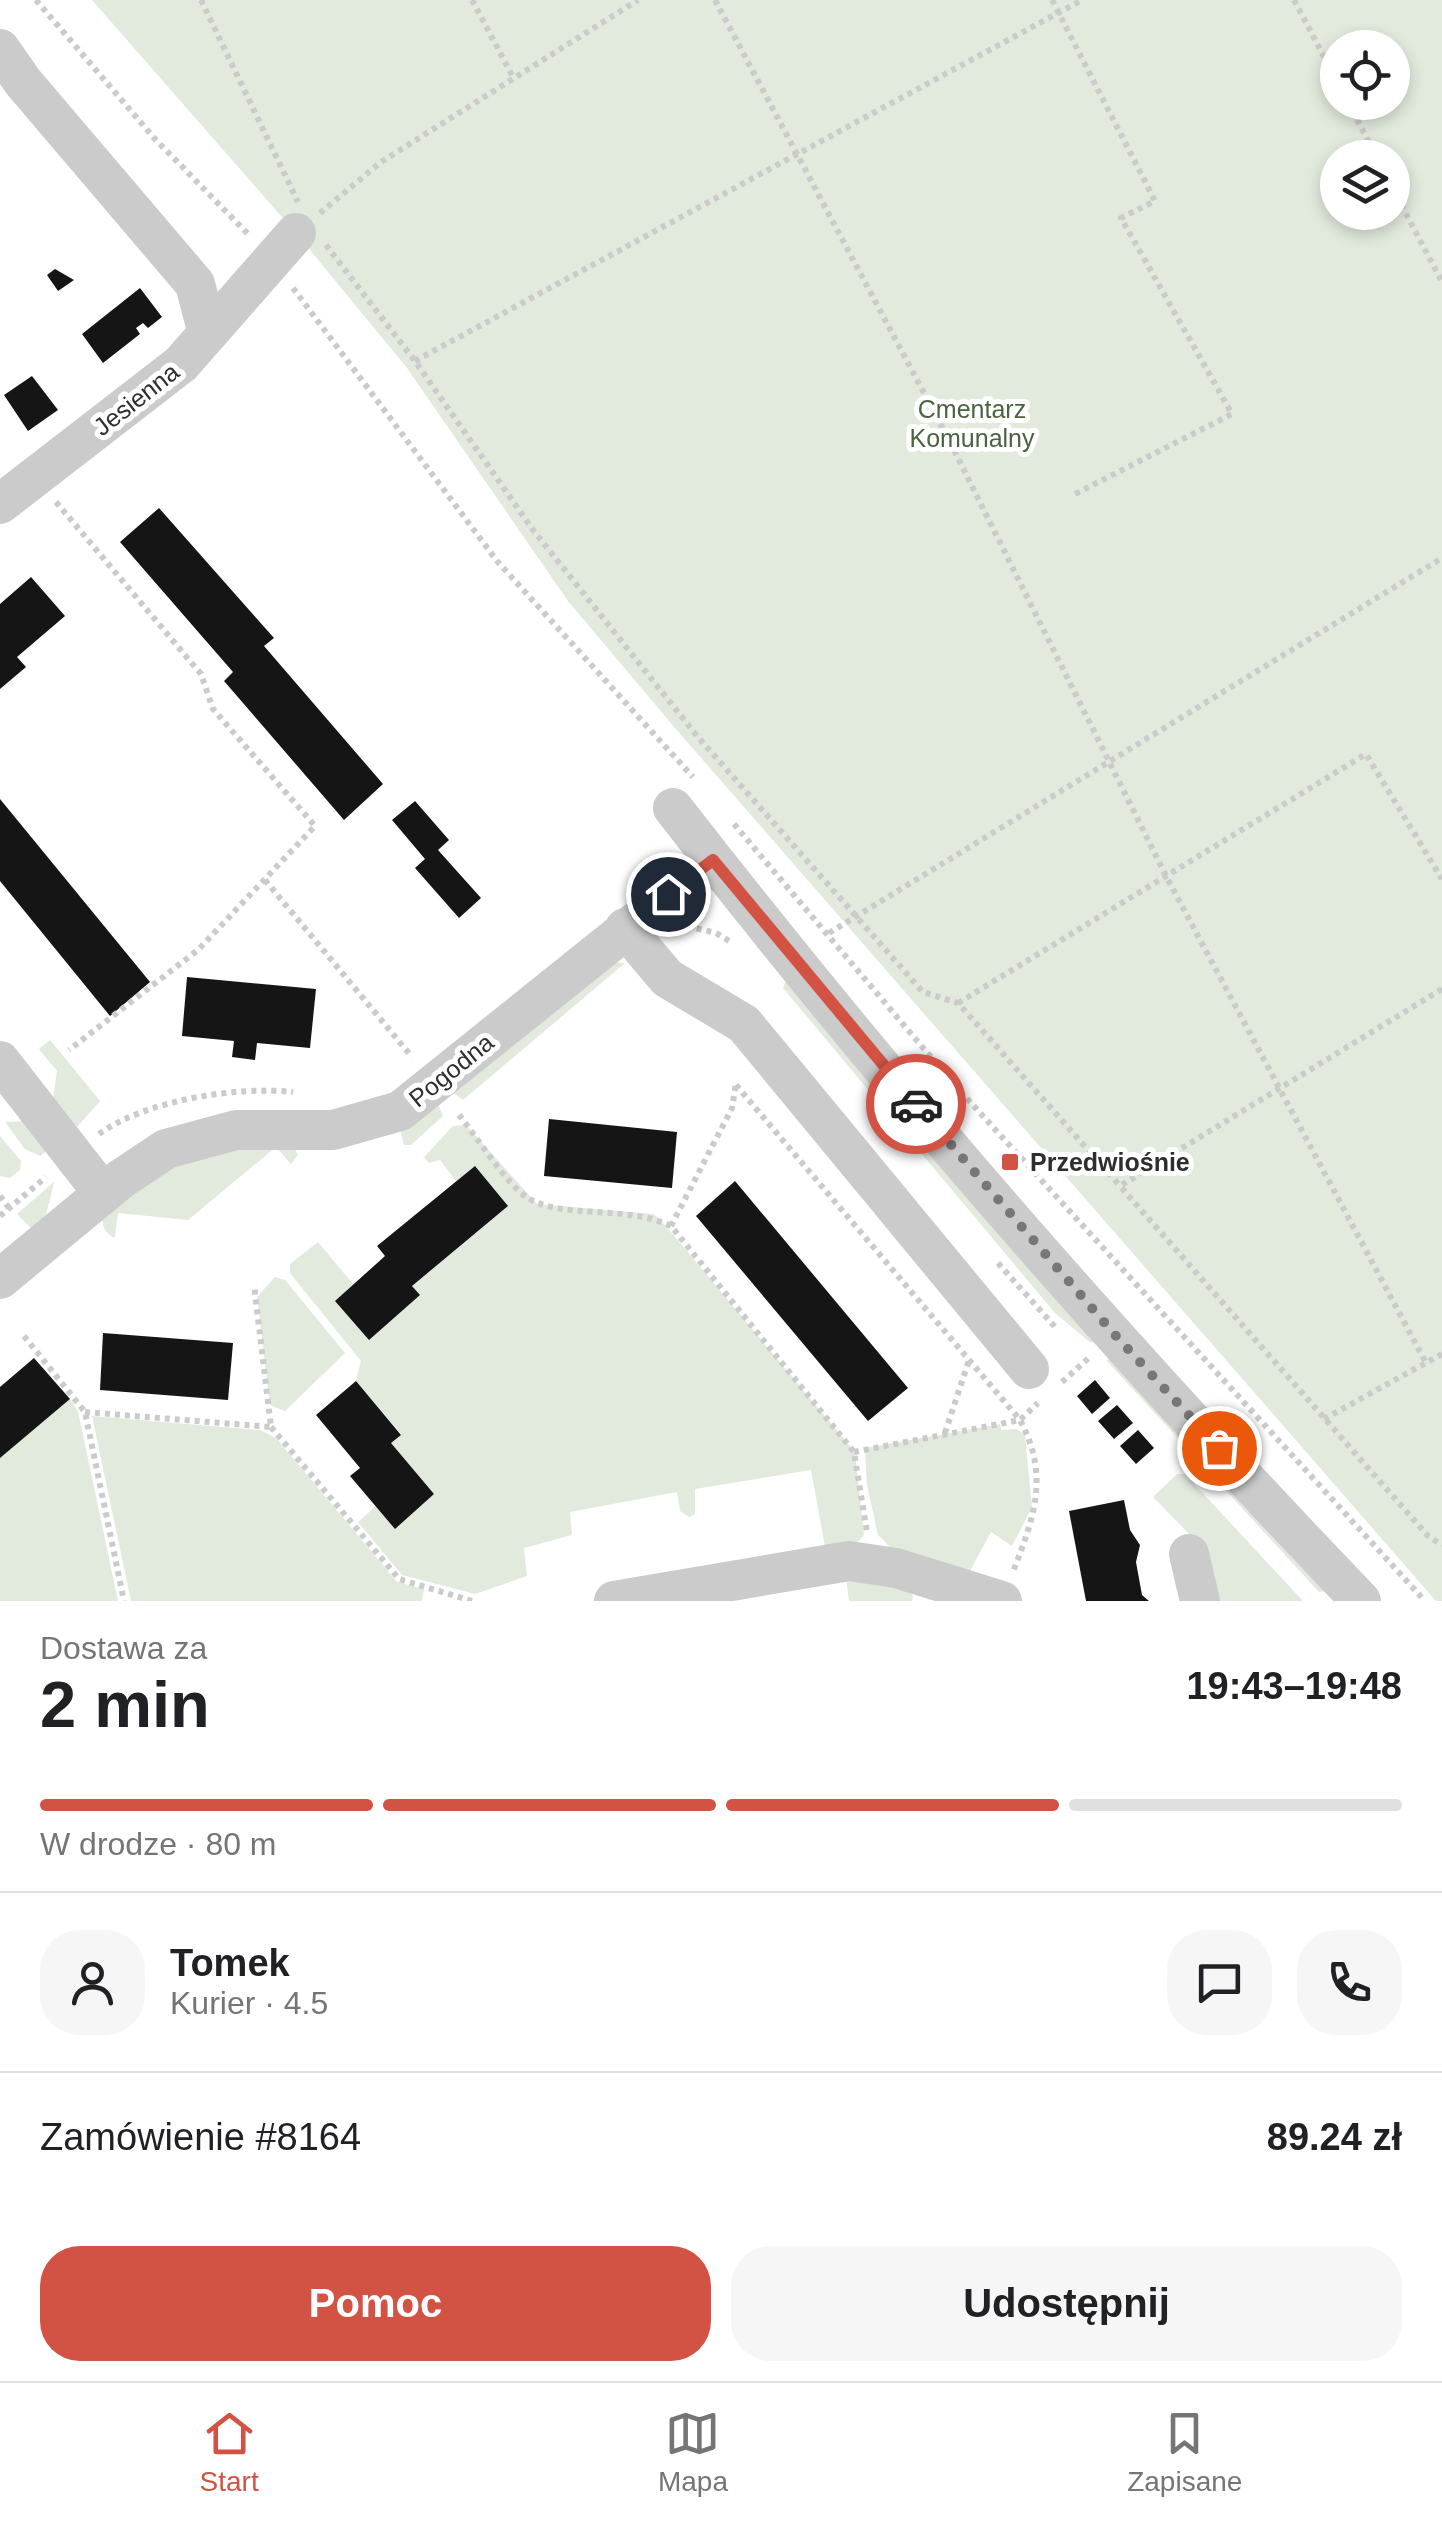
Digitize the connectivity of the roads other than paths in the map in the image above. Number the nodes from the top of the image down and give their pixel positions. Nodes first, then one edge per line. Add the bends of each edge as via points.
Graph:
1 (0, 49) edge
2 (292, 238) road end
3 (207, 330) junction
4 (0, 504) edge
5 (688, 798) road end
6 (713, 860) junction
7 (625, 928) junction
8 (0, 1061) edge
9 (102, 1193) junction
10 (0, 1278) edge
11 (1030, 1369) dead end
12 (1189, 1554) dead end
13 (614, 1601) edge
14 (1002, 1601) edge
15 (1200, 1601) edge
16 (1361, 1601) edge

1 - 3 street via 195,284
2 - 3 street, Jesienna
3 - 4 street, Jesienna via 182,364
5 - 6 street
6 - 7 street, Pogodna
6 - 16 street via 1116,1336
7 - 9 street, Pogodna via 400,1111 333,1130 252,1128 201,1136 150,1158
7 - 11 street via 668,978 744,1024
8 - 9 street
9 - 10 street, Pogodna
12 - 15 street
13 - 14 street via 839,1562 872,1562

